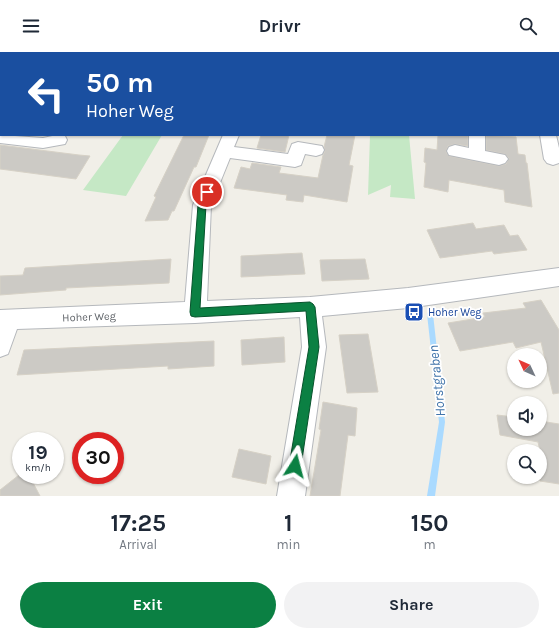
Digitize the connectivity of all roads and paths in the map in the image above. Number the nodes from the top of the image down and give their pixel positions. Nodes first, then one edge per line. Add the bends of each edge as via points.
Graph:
1 (477, 136) edge
2 (548, 136) edge
3 (0, 138) edge
4 (59, 140) dead end
5 (227, 143) edge
6 (316, 150) dead end
7 (455, 151) dead end
8 (477, 155) junction
9 (499, 159) dead end
10 (553, 159) dead end
11 (559, 277) edge
12 (310, 307) junction
13 (195, 312) junction
14 (4, 320) edge
15 (0, 346) edge
16 (291, 496) edge

1 - 8 street
2 - 10 street
3 - 4 street via 43,144
5 - 6 street via 295,161 298,148
5 - 13 street via 202,205
7 - 8 street
8 - 9 street
11 - 12 street, Hoher Weg via 415,297
12 - 13 street, Hoher Weg
12 - 16 street via 314,347
13 - 14 street, Hoher Weg
14 - 15 street

